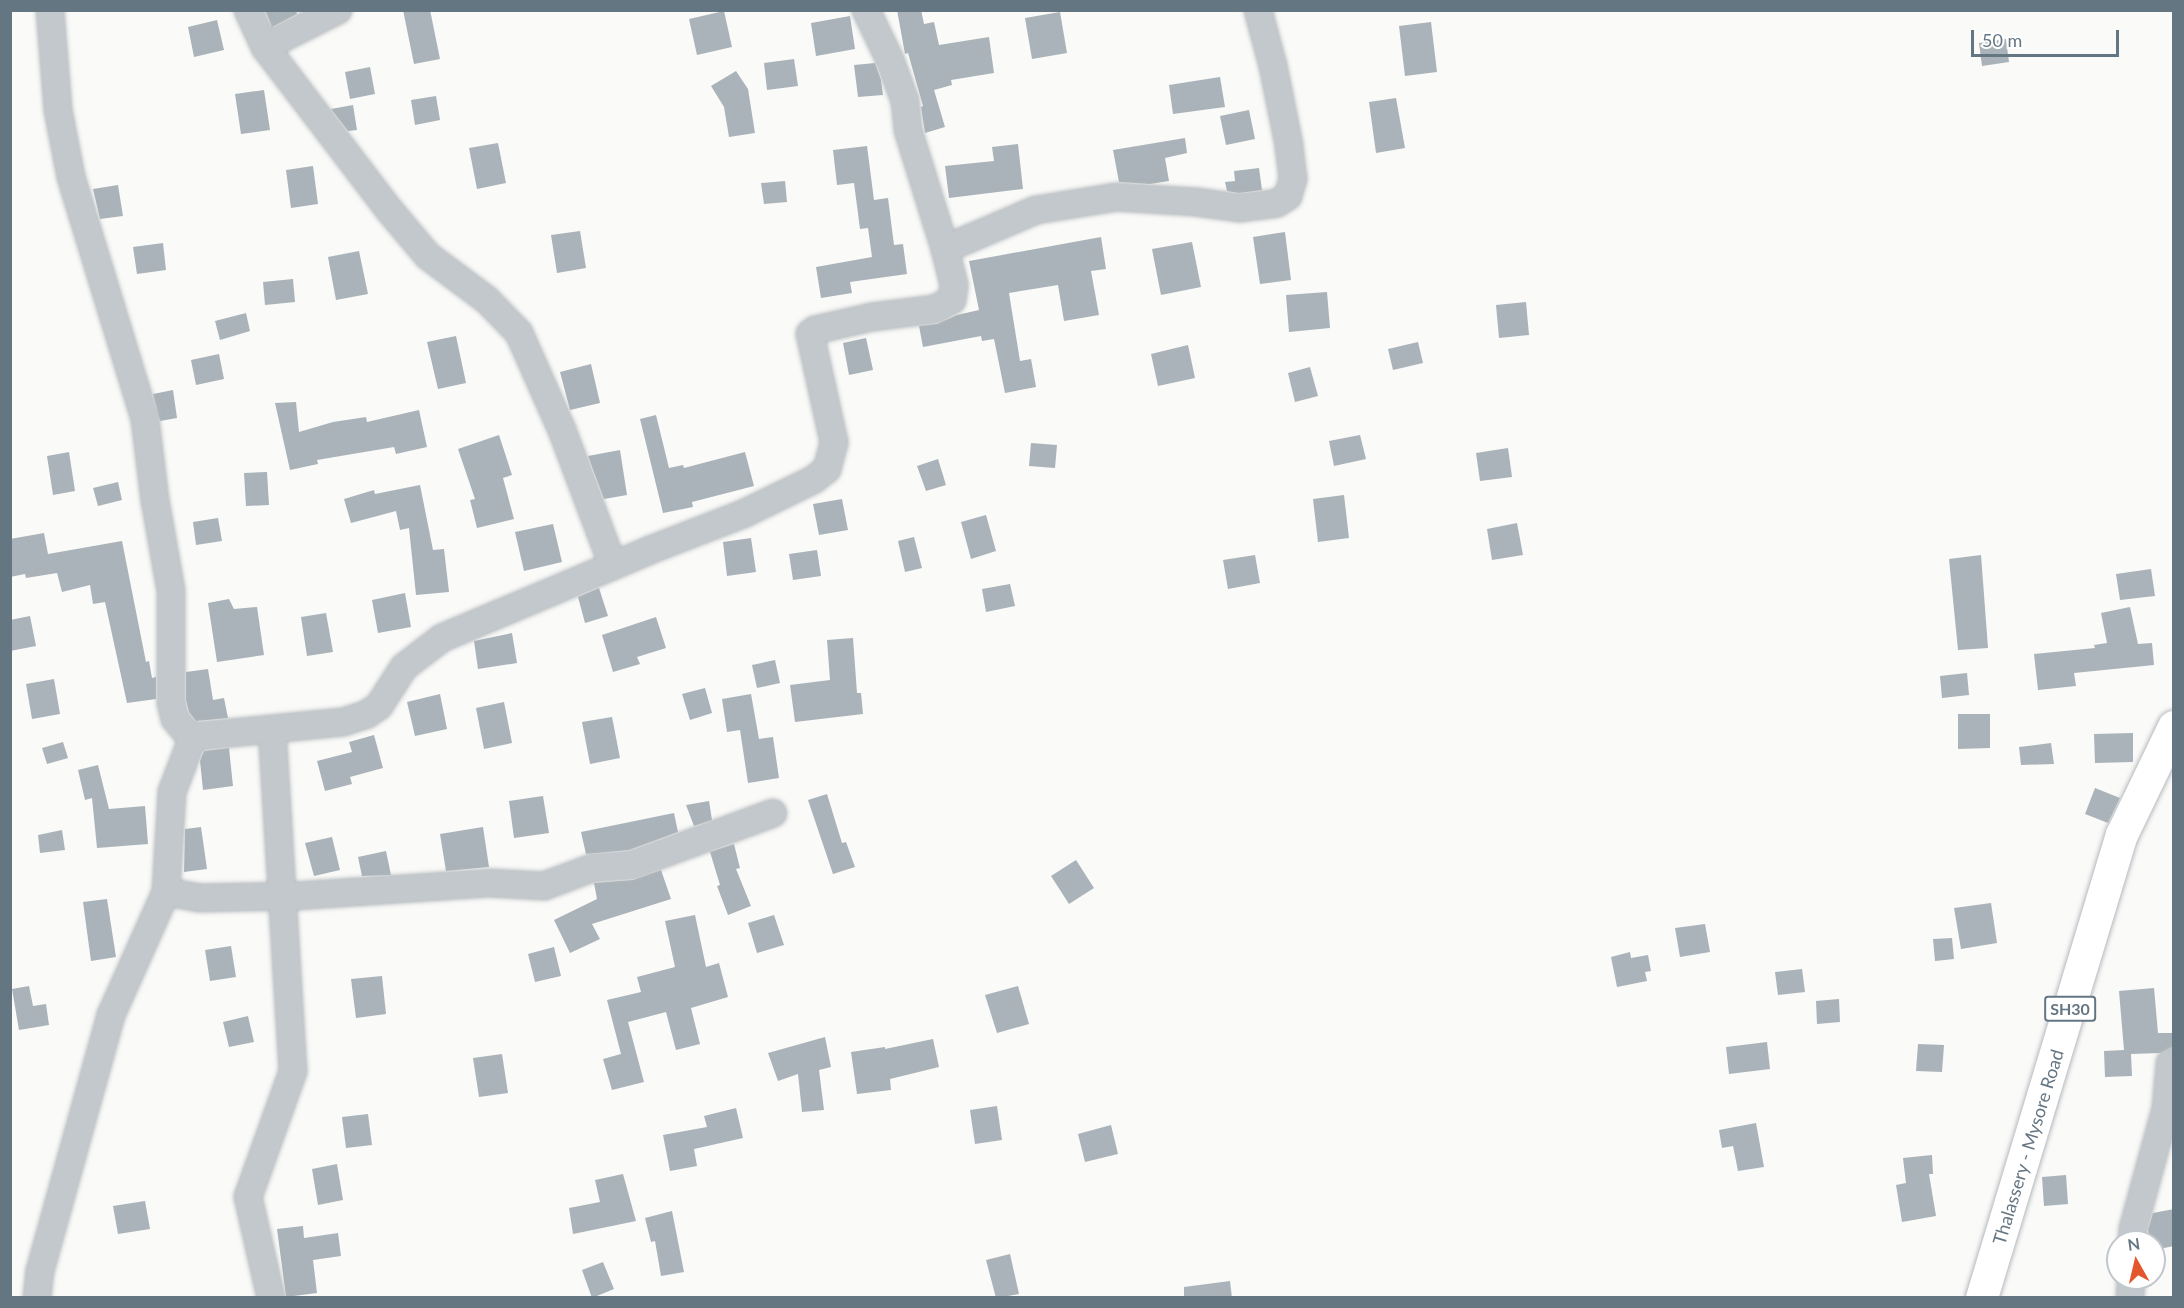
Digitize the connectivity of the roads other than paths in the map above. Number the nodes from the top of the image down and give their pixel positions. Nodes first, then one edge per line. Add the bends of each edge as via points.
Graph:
1 (50, 10) edge
2 (248, 10) edge
3 (338, 10) edge
4 (866, 10) edge
5 (1258, 10) edge
6 (265, 47) junction
7 (945, 249) junction
8 (613, 566) junction
9 (2174, 727) edge
10 (272, 731) junction
11 (193, 737) junction
12 (773, 813) dead end
13 (166, 892) junction
14 (282, 896) junction
15 (2174, 1061) edge
16 (2133, 1230) edge
17 (37, 1298) edge
18 (271, 1298) edge
19 (1982, 1298) edge

1 - 11 street via 58,110 71,177 145,418 171,591 171,702 175,719
2 - 6 street
3 - 6 street
4 - 7 street via 905,101 908,130
5 - 7 street via 1289,145 1293,178 1288,196 1277,202 1239,208 1116,196 1036,210
6 - 8 street via 428,256 487,300 519,333 562,430
7 - 8 street via 954,285 952,300 935,309 872,317 810,334 832,424 834,442 827,469 786,495
8 - 10 street via 442,638 404,667 379,706 367,714 343,722
9 - 19 main road, Thalassery - Mysore Road / SH30 via 2122,835
10 - 11 street
10 - 14 street
11 - 13 street via 172,792
12 - 14 street via 632,865 592,868 544,886 489,883
13 - 14 street via 199,898
13 - 17 street via 111,1015 40,1271
14 - 18 street via 293,1071 248,1197
15 - 16 street via 2170,1063 2166,1108

